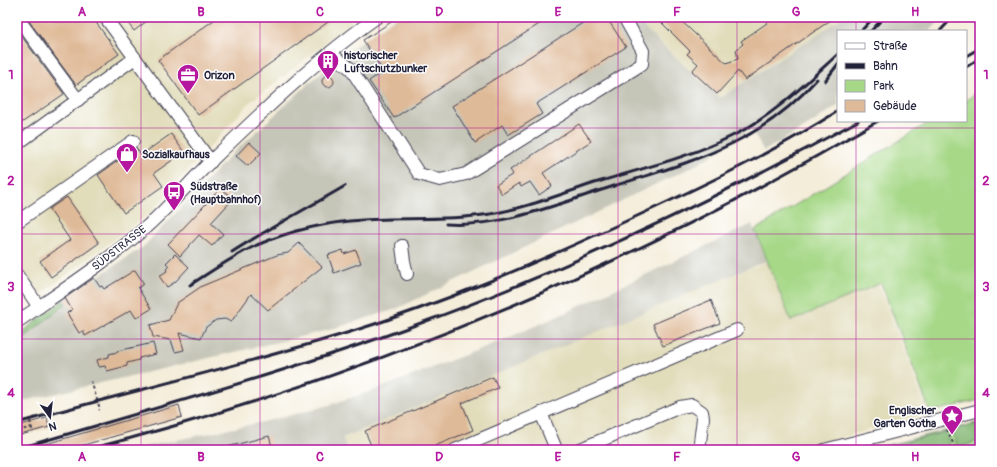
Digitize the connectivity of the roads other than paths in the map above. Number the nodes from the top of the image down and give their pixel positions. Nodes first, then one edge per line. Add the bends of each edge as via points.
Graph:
1 (17, 17) edge
2 (105, 17) edge
3 (377, 17) edge
4 (624, 17) edge
5 (330, 53) junction
6 (135, 58) junction
7 (78, 100) junction
8 (133, 141) dead end
9 (17, 144) edge
10 (210, 162) junction
11 (17, 222) edge
12 (402, 246) dead end
13 (408, 274) dead end
14 (17, 275) edge
15 (39, 307) junction
16 (17, 322) edge
17 (737, 330) dead end
18 (980, 410) edge
19 (541, 414) junction
20 (455, 450) edge
21 (559, 450) edge
22 (578, 450) edge
23 (699, 450) edge
24 (824, 450) edge

1 - 7 street
2 - 6 street
3 - 5 street, SÜDSTRASSE
4 - 5 street via 643,51 642,64 466,174 440,180 419,174 351,69
5 - 10 street, SÜDSTRASSE
6 - 7 street
6 - 10 street
7 - 9 street
8 - 11 street
10 - 15 street, SÜDSTRASSE via 145,228
12 - 13 street
14 - 15 street
15 - 16 street, SÜDSTRASSE
17 - 19 street
18 - 24 street
19 - 20 street
19 - 21 street
22 - 23 street via 680,407 692,405 702,412 704,418

